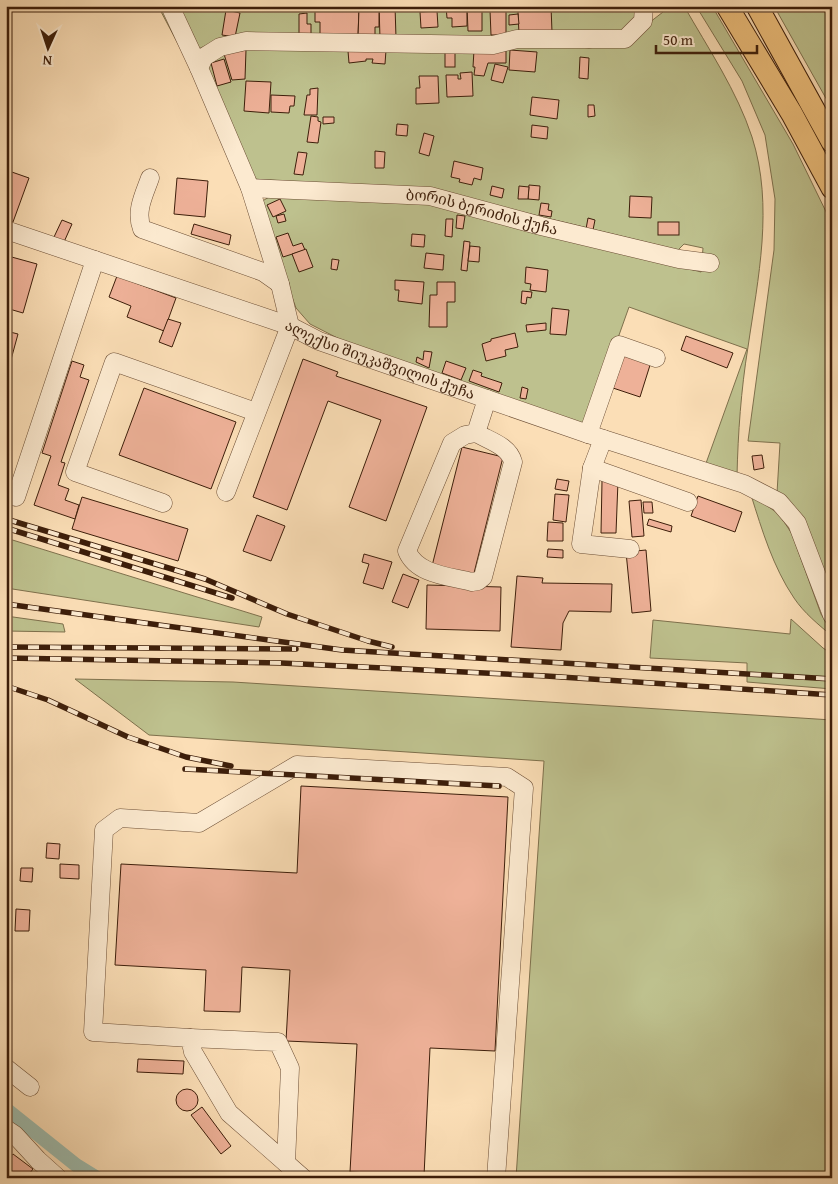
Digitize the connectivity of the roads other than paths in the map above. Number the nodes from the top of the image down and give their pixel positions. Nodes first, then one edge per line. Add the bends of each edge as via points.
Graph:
1 (170, 6) edge
2 (644, 6) edge
3 (727, 6) edge
4 (757, 6) edge
5 (199, 68) junction
6 (832, 142) edge
7 (150, 178) dead end
8 (250, 188) junction
9 (832, 188) edge
10 (6, 230) edge
11 (95, 260) junction
12 (710, 263) dead end
13 (280, 284) junction
14 (290, 326) junction
15 (656, 358) dead end
16 (487, 399) junction
17 (256, 412) junction
18 (476, 434) junction
19 (595, 436) junction
20 (592, 468) junction
21 (226, 492) dead end
22 (16, 497) dead end
23 (688, 502) dead end
24 (163, 503) dead end
25 (630, 549) dead end
26 (832, 615) edge
27 (190, 1038) junction
28 (6, 1068) edge
29 (30, 1087) dead end
30 (6, 1128) edge
31 (286, 1163) junction
32 (38, 1169) edge
33 (58, 1178) edge
34 (303, 1178) edge
35 (496, 1178) edge

1 - 5 street, ალექსი შიუკაშვილის ქუჩა
2 - 5 street via 642,21 625,39 517,40 493,45 246,42 220,47 204,57
3 - 9 main road
4 - 6 main road
5 - 8 street, ალექსი შიუკაშვილის ქუჩა
7 - 13 street via 139,208 138,220 142,229 264,272
8 - 12 street, ბორის ბერიძის ქუჩა via 430,196 624,246
8 - 13 street, ალექსი შიუკაშვილის ქუჩა
10 - 11 street
11 - 14 street
11 - 22 street
13 - 14 street, ალექსი შიუკაშვილის ქუჩა
14 - 16 street, ალექსი შიუკაშვილის ქუჩა via 319,341
14 - 17 street
15 - 19 street via 619,345
16 - 18 street
16 - 19 street, ალექსი შიუკაშვილის ქუჩა
17 - 21 street
17 - 24 street via 114,362 75,472
18 - 18 street via 465,435 452,442 407,551 411,560 425,570 472,582 483,577 513,462 506,449
19 - 20 street
19 - 26 street, ალექსი შიუკაშვილის ქუჩა via 744,484 779,502 797,523
20 - 23 street
20 - 25 street via 582,544
27 - 31 street via 193,1052 228,1113
27 - 31 street via 278,1042 290,1068
27 - 35 street via 93,1032 104,830 120,818 199,823 297,765 507,777 524,788
28 - 29 street
30 - 32 street via 15,1135
31 - 34 street
32 - 33 street

